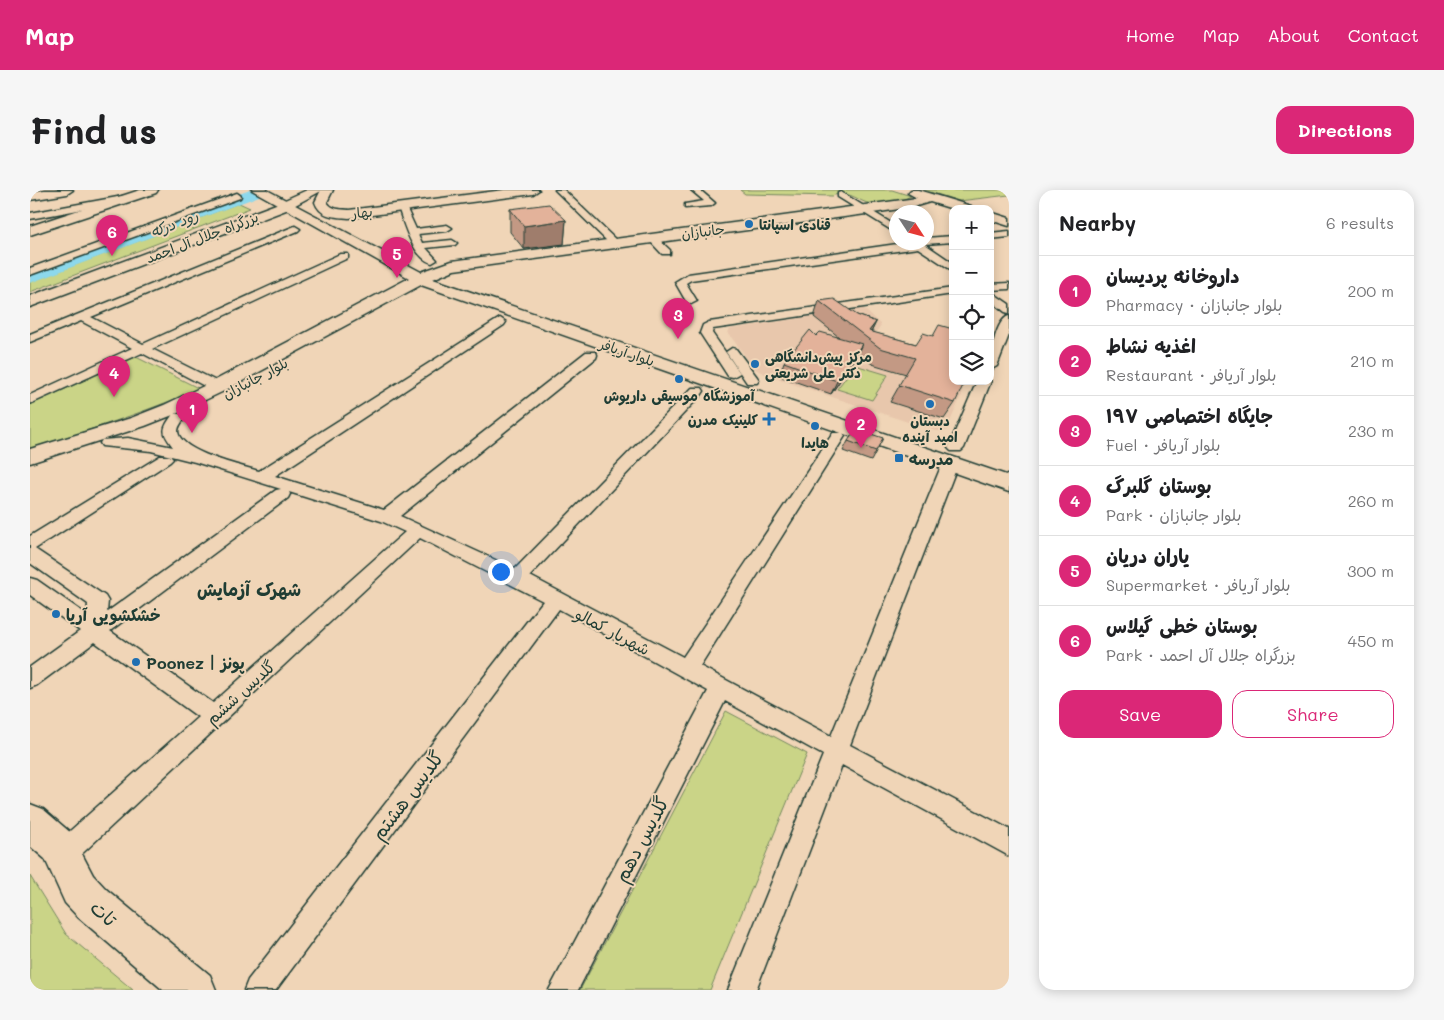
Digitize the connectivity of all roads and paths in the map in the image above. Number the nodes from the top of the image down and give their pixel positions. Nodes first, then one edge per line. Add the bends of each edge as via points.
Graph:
1 (53, 190) edge
2 (67, 190) edge
3 (152, 190) edge
4 (317, 190) edge
5 (327, 190) edge
6 (533, 190) edge
7 (558, 190) edge
8 (689, 190) edge
9 (695, 190) edge
10 (905, 190) edge
11 (487, 193) edge
12 (841, 194) dead end
13 (30, 195) edge
14 (237, 196) dead end
15 (281, 196) edge
16 (126, 198) junction
17 (930, 198) junction
18 (913, 203) junction
19 (946, 203) junction
20 (953, 205) edge
21 (688, 206) dead end
22 (402, 208) junction
23 (866, 210) junction
24 (30, 216) edge
25 (994, 217) edge
26 (1009, 222) edge
27 (889, 225) edge
28 (446, 228) dead end
29 (295, 229) dead end
30 (30, 231) edge
31 (412, 232) junction
32 (1009, 234) edge
33 (994, 236) edge
34 (652, 238) junction
35 (949, 239) edge
36 (934, 241) edge
37 (452, 242) dead end
38 (614, 243) junction
39 (418, 246) junction
40 (889, 248) edge
41 (929, 250) edge
42 (666, 252) dead end
43 (403, 255) junction
44 (344, 256) dead end
45 (470, 264) junction
46 (949, 265) edge
47 (30, 272) edge
48 (431, 274) junction
49 (472, 286) junction
50 (1009, 286) edge
51 (994, 287) edge
52 (949, 292) edge
53 (30, 294) edge
54 (991, 295) edge
55 (691, 301) dead end
56 (30, 302) edge
57 (1009, 310) edge
58 (81, 317) junction
59 (1009, 320) edge
60 (500, 322) dead end
61 (719, 324) junction
62 (30, 338) edge
63 (142, 348) junction
64 (996, 352) junction
65 (591, 355) dead end
66 (1009, 356) edge
67 (994, 357) edge
68 (733, 373) junction
69 (752, 380) junction
70 (982, 385) edge
71 (217, 387) junction
72 (697, 392) dead end
73 (30, 400) edge
74 (178, 417) junction
75 (142, 426) junction
76 (838, 436) dead end
77 (107, 443) junction
78 (30, 456) edge
79 (953, 456) junction
80 (200, 458) junction
81 (165, 459) dead end
82 (1009, 466) edge
83 (30, 468) edge
84 (262, 477) junction
85 (1009, 484) edge
86 (282, 494) dead end
87 (387, 518) junction
88 (418, 530) junction
89 (30, 544) edge
90 (30, 554) edge
91 (517, 578) junction
92 (30, 585) edge
93 (555, 600) junction
94 (95, 631) junction
95 (686, 670) junction
96 (30, 679) edge
97 (720, 689) junction
98 (214, 716) junction
99 (836, 750) junction
100 (30, 822) edge
101 (1009, 843) edge
102 (62, 855) junction
103 (195, 990) edge
104 (258, 990) edge
105 (563, 990) edge
106 (742, 990) edge

1 - 13 main road
2 - 13 main road
3 - 16 main road
4 - 15 main road, بزرگراه جلال آل احمد
5 - 22 main road, بهار via 323,207 340,214
6 - 11 main road, بهار
7 - 38 street
8 - 9 street
9 - 21 street via 711,203
10 - 17 main road
11 - 22 main road, بهار
12 - 23 street
14 - 47 street
15 - 43 main road, بلوار آریافر
15 - 48 main road, بلوار آریافر
15 - 53 main road, بزرگراه جلال آل احمد via 236,217
15 - 56 main road, بزرگراه جلال آل احمد
16 - 24 street
16 - 30 main road
17 - 18 main road, جانبازان
17 - 19 main road
18 - 19 main road, جانبازان
18 - 23 main road, جانبازان
19 - 20 main road
22 - 31 street
23 - 27 street
23 - 34 main road, جانبازان
25 - 26 main road
28 - 31 street
29 - 58 street
31 - 39 street
32 - 33 street
34 - 38 main road, جانبازان
34 - 42 street
35 - 36 street
37 - 39 street
38 - 45 main road, جانبازان
39 - 48 street
40 - 55 street via 688,277 680,282
41 - 46 street
43 - 45 main road
43 - 48 main road, بلوار آریافر
44 - 63 street
45 - 48 main road, جانبازان
45 - 49 main road via 462,275
48 - 49 main road, بلوار آریافر
48 - 71 main road, بلوار جانبازان
48 - 74 main road, بلوار جانبازان via 233,390
48 - 79 main road, بلوار آریافر
49 - 68 main road, بلوار آریافر
50 - 51 street
52 - 61 street
54 - 57 street
58 - 62 street
58 - 63 street
59 - 64 street
60 - 84 street
61 - 68 street via 707,328 706,333
61 - 69 street via 716,331
63 - 71 street
63 - 73 street
64 - 66 street
64 - 67 street
65 - 87 street
68 - 69 main road, بلوار آریافر
69 - 79 main road, بلوار آریافر
70 - 79 street
71 - 75 main road, بلوار جانبازان
72 - 91 street
74 - 75 main road, بلوار جانبازان
74 - 80 street via 171,434 180,446
75 - 77 main road, بلوار جانبازان
75 - 78 main road, بلوار جانبازان
76 - 95 street
77 - 80 street via 151,446
77 - 83 main road, بلوار جانبازان
79 - 82 main road, بلوار آریافر
79 - 85 main road, بلوار آریافر
79 - 99 street
80 - 84 street, شهریار کمالو
81 - 89 street
84 - 87 street, شهریار کمالو
86 - 94 street
87 - 88 street, شهریار کمالو
88 - 91 street, شهریار کمالو
88 - 98 street, گلدیس ششم
90 - 94 street via 98,601
91 - 93 street, شهریار کمالو
92 - 94 street
93 - 95 street, شهریار کمالو
93 - 104 street, گلدیس هشتم
94 - 96 street
94 - 98 street
95 - 97 street, شهریار کمالو
97 - 99 street, شهریار کمالو
97 - 105 street, گلدیس دهم
98 - 102 street, گلدیس ششم
99 - 101 street, شهریار کمالو
99 - 106 street
100 - 102 main road, تات via 58,846
102 - 103 main road, تات via 80,889 92,903

